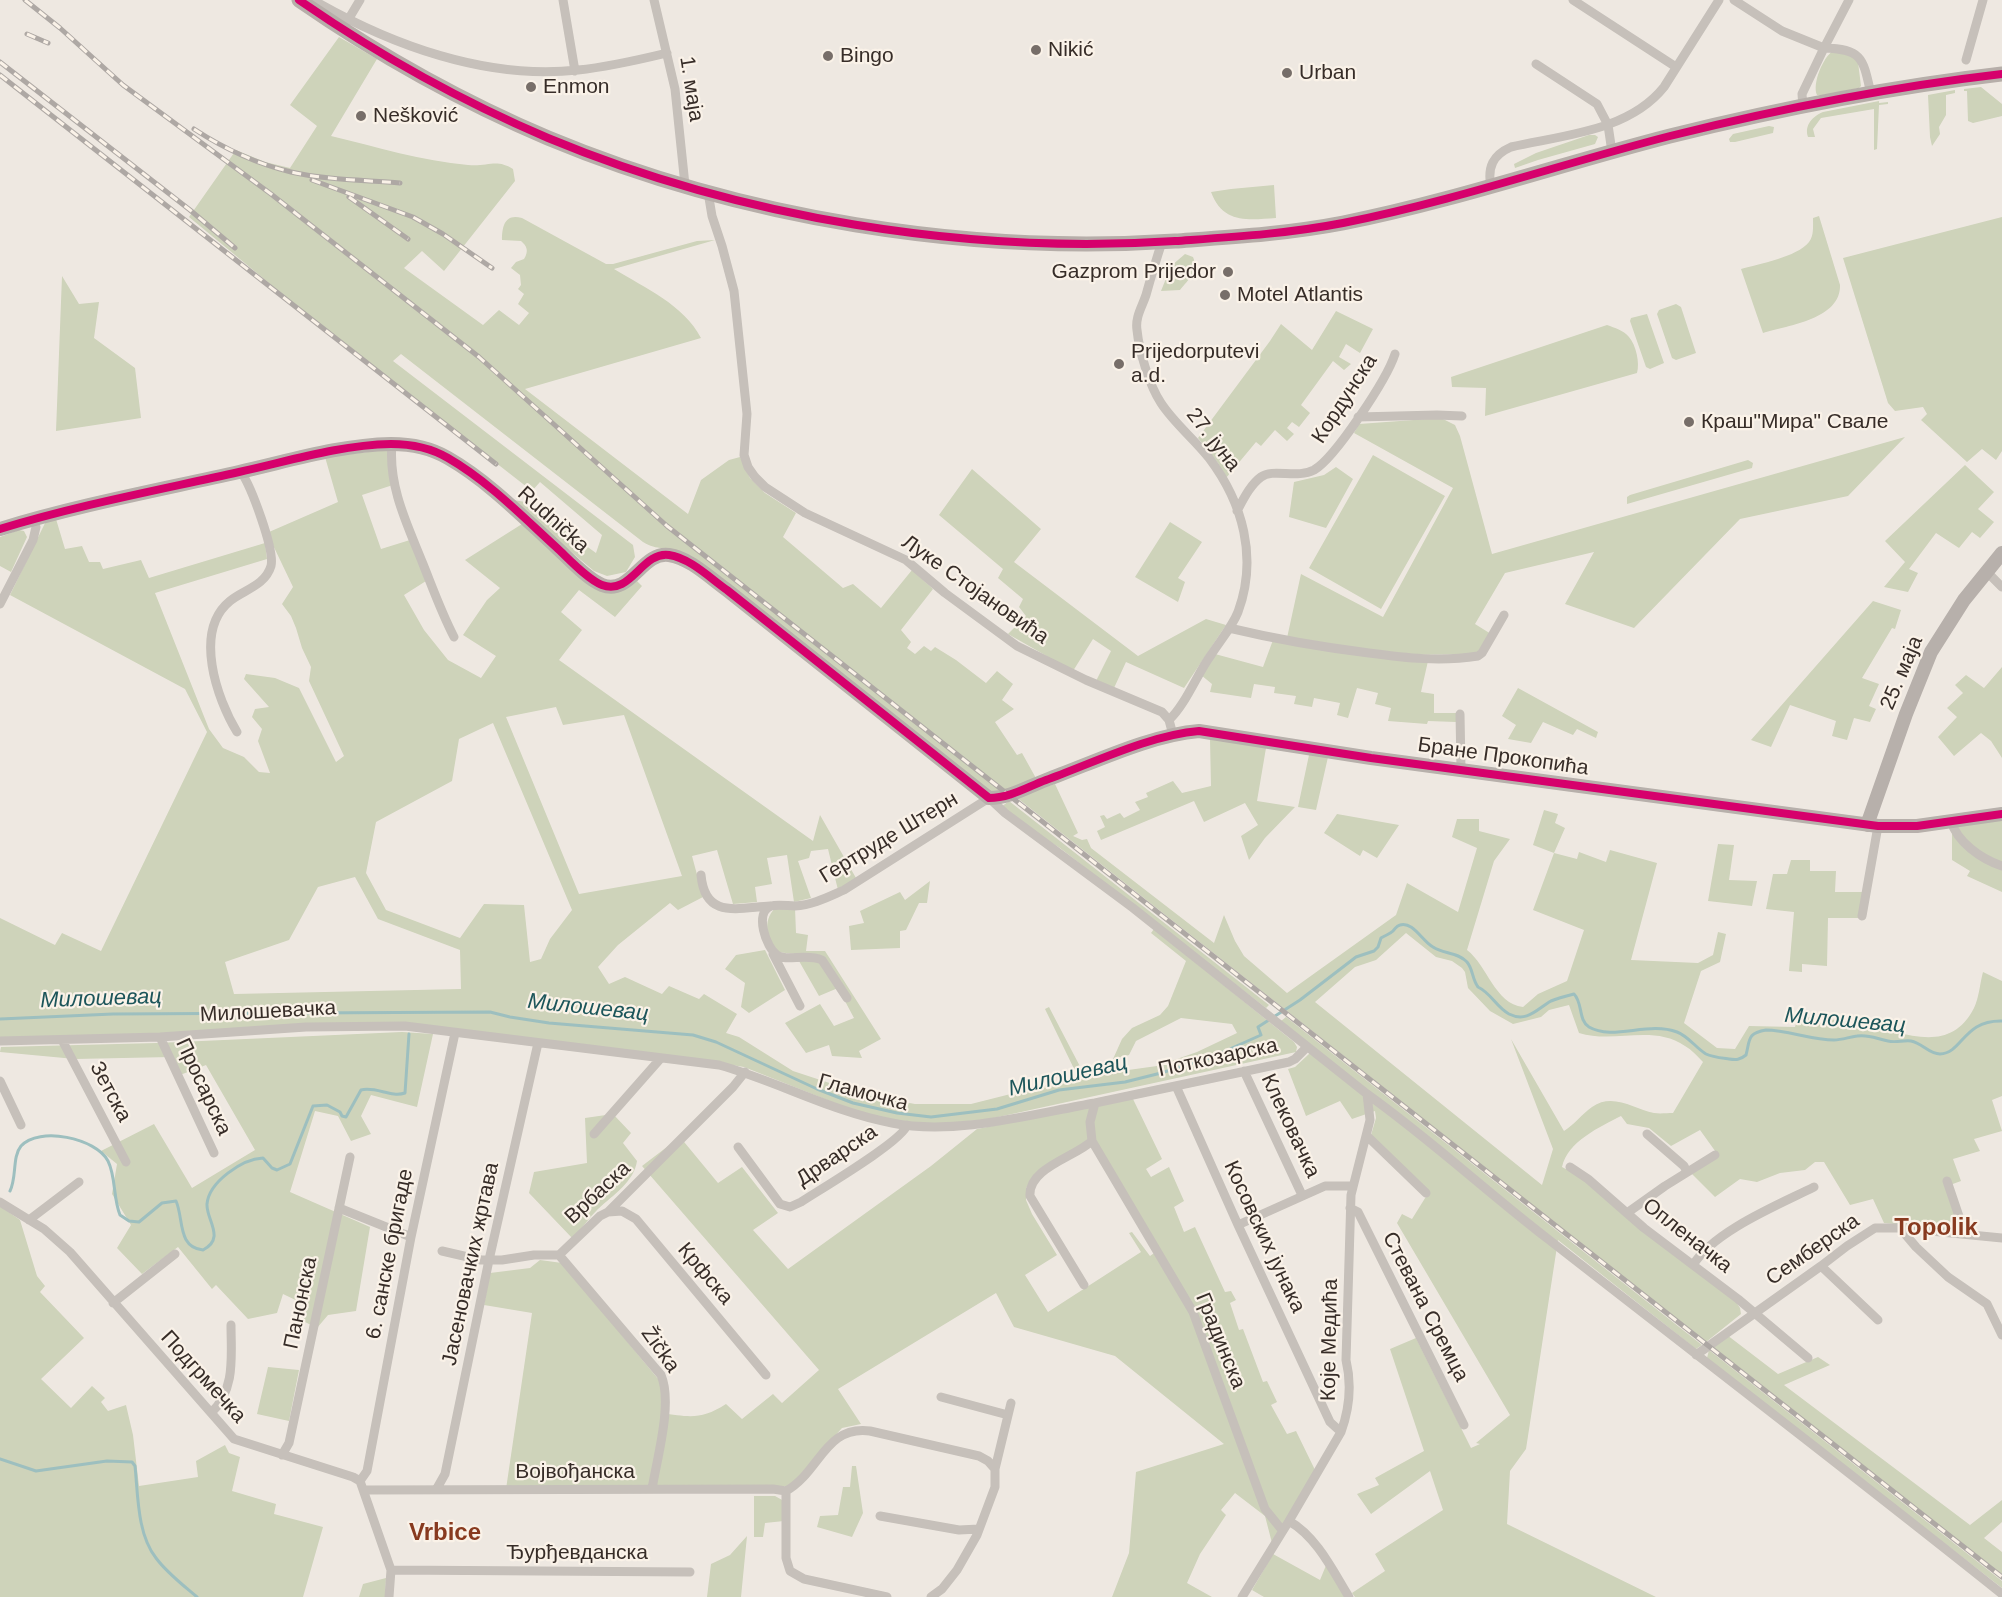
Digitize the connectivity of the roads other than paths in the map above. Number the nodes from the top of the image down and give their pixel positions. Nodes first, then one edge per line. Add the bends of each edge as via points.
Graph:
1 (299, 0) edge
2 (313, 0) edge
3 (360, 0) edge
4 (563, 0) edge
5 (654, 0) edge
6 (1573, 0) edge
7 (1719, 0) edge
8 (1734, 0) edge
9 (1849, 0) edge
10 (1983, 0) edge
11 (346, 25) junction
12 (1824, 48) junction
13 (668, 53) junction
14 (1965, 60) dead end
15 (1536, 64) dead end
16 (1676, 67) junction
17 (576, 71) junction
18 (2002, 74) edge
19 (1871, 94) junction
20 (1803, 107) junction
21 (1608, 125) junction
22 (1612, 152) junction
23 (685, 186) junction
24 (1491, 187) junction
25 (708, 192) junction
26 (1162, 242) junction
27 (1395, 354) dead end
28 (1462, 416) dead end
29 (1358, 417) junction
30 (392, 444) junction
31 (241, 472) junction
32 (1237, 511) junction
33 (33, 519) junction
34 (0, 530) edge
35 (2002, 553) edge
36 (1987, 572) junction
37 (2002, 587) edge
38 (0, 604) edge
39 (1504, 615) dead end
40 (1228, 628) junction
41 (454, 638) dead end
42 (1460, 714) dead end
43 (1169, 720) junction
44 (237, 732) dead end
45 (1173, 735) junction
46 (1461, 770) junction
47 (989, 798) junction
48 (2002, 814) edge
49 (1951, 821) junction
50 (1872, 825) junction
51 (2002, 866) edge
52 (701, 874) dead end
53 (770, 906) junction
54 (1862, 916) dead end
55 (771, 950) junction
56 (847, 998) dead end
57 (800, 1006) dead end
58 (454, 1033) junction
59 (159, 1037) junction
60 (62, 1040) junction
61 (0, 1041) edge
62 (538, 1043) junction
63 (1307, 1047) junction
64 (661, 1058) junction
65 (1244, 1071) junction
66 (745, 1072) junction
67 (0, 1081) edge
68 (1176, 1086) junction
69 (1367, 1094) junction
70 (1095, 1103) junction
71 (21, 1125) dead end
72 (907, 1125) junction
73 (594, 1134) dead end
74 (1647, 1134) dead end
75 (1367, 1136) junction
76 (1092, 1141) junction
77 (738, 1147) dead end
78 (214, 1153) dead end
79 (1715, 1155) dead end
80 (350, 1156) dead end
81 (126, 1162) dead end
82 (1570, 1167) dead end
83 (1688, 1172) junction
84 (1947, 1181) dead end
85 (79, 1182) dead end
86 (1353, 1186) junction
87 (1814, 1187) dead end
88 (1426, 1193) dead end
89 (1302, 1195) junction
90 (0, 1202) edge
91 (339, 1208) junction
92 (1350, 1208) junction
93 (608, 1212) junction
94 (1627, 1213) junction
95 (29, 1220) junction
96 (1238, 1225) junction
97 (1900, 1228) junction
98 (1965, 1234) junction
99 (411, 1237) junction
100 (2002, 1238) edge
101 (442, 1251) dead end
102 (175, 1254) dead end
103 (560, 1255) junction
104 (489, 1260) junction
105 (1693, 1265) junction
106 (1821, 1266) junction
107 (1084, 1285) dead end
108 (113, 1303) junction
109 (1754, 1313) junction
110 (1878, 1320) dead end
111 (231, 1325) dead end
112 (2002, 1335) edge
113 (1696, 1354) junction
114 (1808, 1358) dead end
115 (766, 1375) dead end
116 (941, 1397) dead end
117 (1011, 1403) dead end
118 (212, 1413) junction
119 (1008, 1414) junction
120 (1464, 1425) dead end
121 (1341, 1432) junction
122 (282, 1455) junction
123 (995, 1469) junction
124 (362, 1486) junction
125 (652, 1489) junction
126 (436, 1490) junction
127 (786, 1491) junction
128 (880, 1516) dead end
129 (1289, 1521) junction
130 (979, 1529) junction
131 (1282, 1530) junction
132 (967, 1531) junction
133 (971, 1548) junction
134 (391, 1570) junction
135 (690, 1572) dead end
136 (2002, 1594) edge
137 (389, 1597) edge
138 (887, 1597) edge
139 (931, 1597) edge
140 (1242, 1597) edge
141 (1349, 1597) edge

1 - 11 main road
2 - 11 street
3 - 11 street
4 - 17 street
5 - 13 street, 1. маја
6 - 16 street
7 - 16 street
8 - 12 street via 1782,31
9 - 12 street
10 - 14 street
11 - 17 street via 484,66
11 - 23 main road via 395,61 520,126
12 - 19 street via 1857,54
12 - 20 street via 1802,94
13 - 17 street
13 - 23 street, 1. маја
15 - 21 street via 1597,104
16 - 21 street via 1656,97
18 - 19 main road
19 - 20 main road
20 - 22 main road
21 - 22 street
21 - 24 street via 1501,152 1490,166
22 - 24 main road
23 - 25 main road
24 - 26 main road via 1340,223 1257,236
25 - 26 main road via 783,211 985,241
25 - 43 street, Луке Стојановића via 734,291 747,414 744,455 755,477 805,513 906,560 1017,646 1153,707
26 - 32 street, 27. јуна via 1138,313 1139,344 1161,404 1208,457
27 - 29 street, Кордунска via 1384,379
28 - 29 street
29 - 32 street, Кордунска via 1322,465 1300,475 1261,477
30 - 31 street, Rudnička via 322,453
30 - 41 street via 392,473 401,508
30 - 47 street, Rudnička via 428,450 454,462 506,501 603,585 623,583 660,555 686,562 727,590
31 - 33 street, Rudnička
31 - 44 street via 270,543 271,566 260,583 225,606 216,619 210,649 218,692
32 - 40 street, 27. јуна via 1246,538 1247,573 1237,614
33 - 34 street, Rudnička
33 - 38 street via 33,540
35 - 36 street, 25. маја
36 - 37 street
36 - 50 street, 25. маја via 1931,652 1906,714
39 - 40 street via 1482,653 1448,660 1346,650
40 - 43 street, 27. јуна
42 - 46 street, Бране Прокопића
43 - 45 street
45 - 46 street, Бране Прокопића via 1215,732
45 - 47 street, Бране Прокопића via 1009,796
46 - 50 street, Бране Прокопића
47 - 53 street, Гертруде Штерн via 844,890 808,904
47 - 63 street
48 - 49 street, Бране Прокопића
49 - 50 street, Бране Прокопића via 1896,827
49 - 51 street via 1962,840 1978,854
50 - 54 street
52 - 53 street, Гертруде Штерн via 705,895 718,907
53 - 55 street via 765,911 763,927
55 - 56 street via 778,957 822,960
55 - 57 street
58 - 59 street, Милошевачка via 405,1026 306,1026
58 - 62 street, Милошевачка
58 - 99 street, 6. санске бригаде
59 - 60 street, Милошевачка
59 - 78 street, Просарска
60 - 61 street, Милошевачка
60 - 81 street, Зетска
62 - 64 street, Гламочка
62 - 104 street, Јасеновачких жртава
63 - 65 street, Поткозарска via 1289,1062
63 - 69 street
64 - 66 street, Гламочка
64 - 73 street
65 - 68 street, Поткозарска
65 - 89 street, Клековачка
66 - 72 street, Гламочка via 835,1106
66 - 93 street, Врбаска
67 - 71 street
68 - 70 street, Поткозарска
68 - 96 street, Косовских јунака
69 - 75 street, Које Медића via 1371,1111
69 - 113 street
70 - 72 street, Гламочка via 979,1123
70 - 76 street via 1090,1122
72 - 77 street, Дрварска via 904,1132 880,1150 790,1207 780,1204
74 - 83 street
75 - 86 street, Које Медића
75 - 88 street
76 - 107 street via 1035,1178 1029,1190
76 - 131 street, Градинска via 1193,1312 1265,1509
79 - 83 street
80 - 91 street, Панонска
82 - 94 street, Опленачка
83 - 94 street
84 - 98 street
85 - 95 street
86 - 89 street via 1325,1186
86 - 92 street, Које Медића
87 - 105 street via 1742,1224 1700,1254
89 - 96 street
90 - 95 street, Подгрмечка
91 - 99 street
91 - 122 street, Панонска via 289,1443
92 - 120 street, Стевана Сремца via 1358,1212
92 - 121 street, Које Медића via 1346,1360 1350,1398
93 - 103 street, Врбаска
93 - 115 street, Крфска via 622,1211 636,1219
94 - 105 street, Опленачка
95 - 108 street, Подгрмечка via 70,1252
96 - 121 street, Косовских јунака via 1330,1422
97 - 98 street, Семберска
97 - 106 street, Семберска via 1867,1232
97 - 112 street via 1948,1277 1987,1304
98 - 100 street, Семберска
99 - 124 street, 6. санске бригаде
101 - 104 street, Врбаска
102 - 108 street
103 - 104 street, Врбаска
103 - 125 street, Žička via 663,1380 666,1398
104 - 126 street, Јасеновачких жртава via 445,1474
105 - 109 street, Опленачка
106 - 109 street, Семберска
106 - 110 street
108 - 118 street, Подгрмечка
109 - 113 street, Семберска
109 - 114 street, Опленачка
111 - 118 street via 229,1385
113 - 136 street
116 - 119 street
117 - 119 street
118 - 122 street, Подгрмечка via 234,1439
119 - 123 street
121 - 129 street, Које Медића
122 - 124 street, Подгрмечка via 353,1477
123 - 127 street via 984,1458 957,1450 856,1430 832,1443 804,1478
123 - 130 street via 995,1487
124 - 126 street, Војвођанска
124 - 134 street
125 - 126 street, Војвођанска
125 - 127 street, Војвођанска
127 - 138 street via 786,1558 790,1571 804,1579
128 - 132 street
129 - 131 street, Које Медића
129 - 141 street via 1319,1550
130 - 132 street
130 - 133 street
131 - 140 street, Које Медића
132 - 133 street
133 - 139 street via 949,1581
134 - 135 street, Ђурђевданска
134 - 137 street

